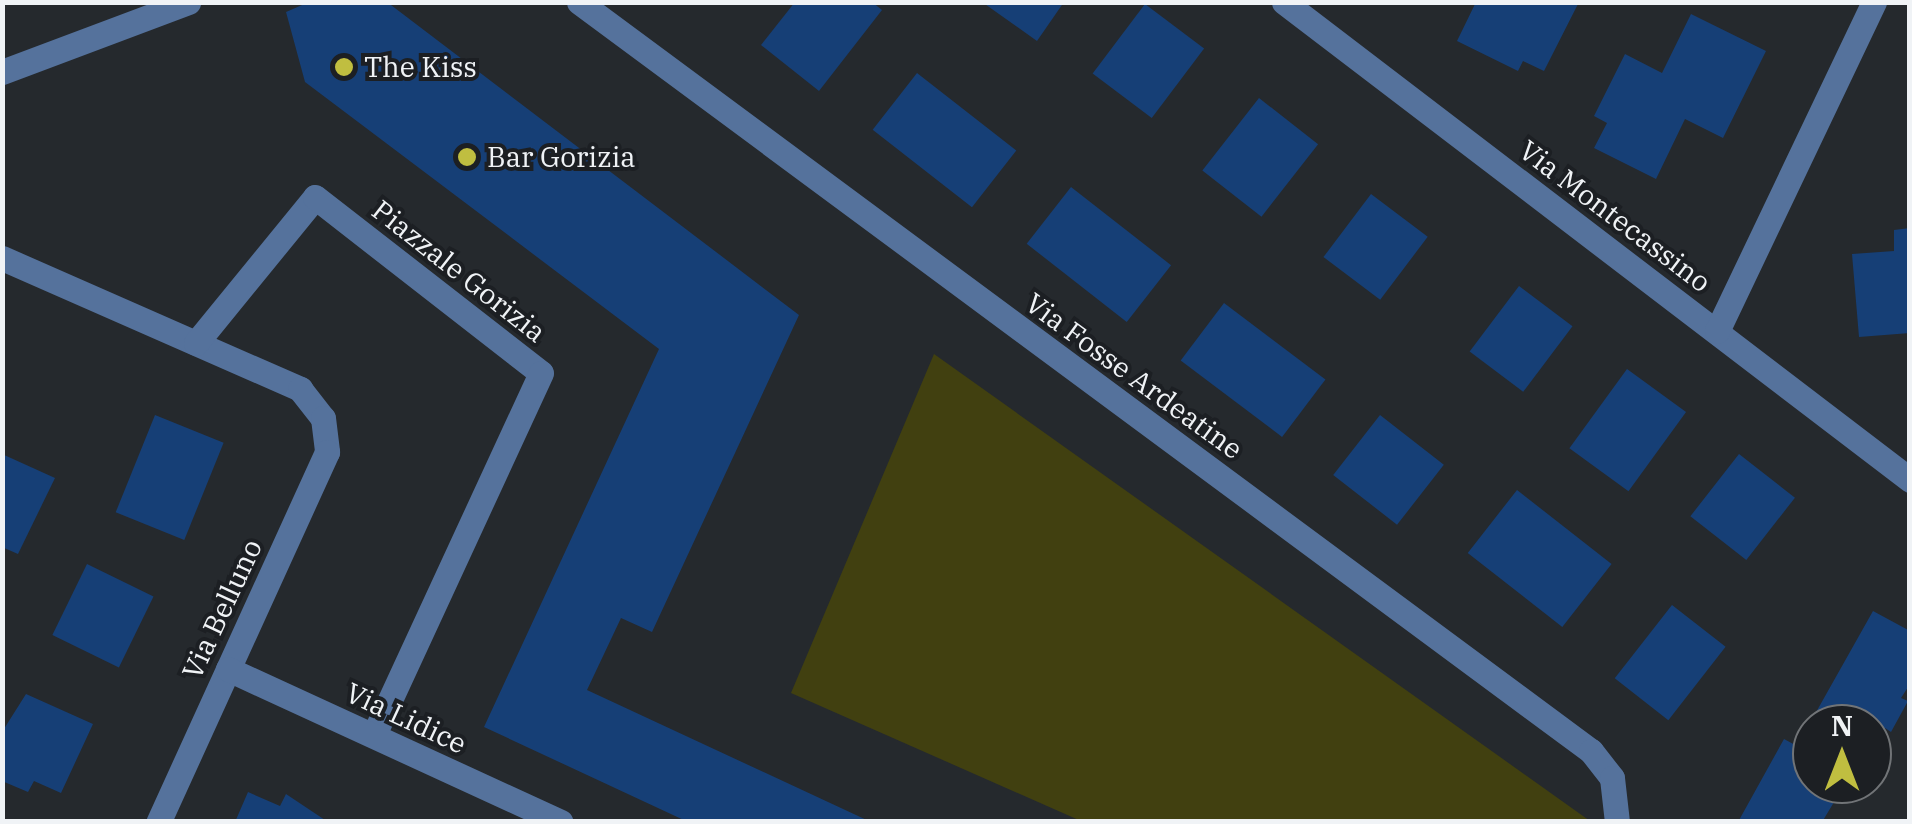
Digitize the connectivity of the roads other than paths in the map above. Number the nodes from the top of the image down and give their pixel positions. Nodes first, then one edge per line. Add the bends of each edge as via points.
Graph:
1 (188, 2) edge
2 (578, 2) edge
3 (1284, 2) edge
4 (1874, 2) edge
5 (2, 72) edge
6 (2, 258) edge
7 (1717, 331) junction
8 (196, 343) junction
9 (1910, 480) edge
10 (228, 669) junction
11 (374, 736) junction
12 (158, 822) edge
13 (560, 822) edge
14 (1617, 822) edge

1 - 5 street
2 - 14 street, Via Fosse Ardeatine via 1591,751 1612,778
3 - 7 street, Via Montecassino
4 - 7 street
6 - 8 street
7 - 9 street, Via Montecassino
8 - 10 street, Via Belluno via 300,389 323,418 327,452
8 - 11 street, Piazzale Gorizia via 316,197 541,373
10 - 11 street, Via Lidice
10 - 12 street, Via Belluno
11 - 13 street, Via Lidice

